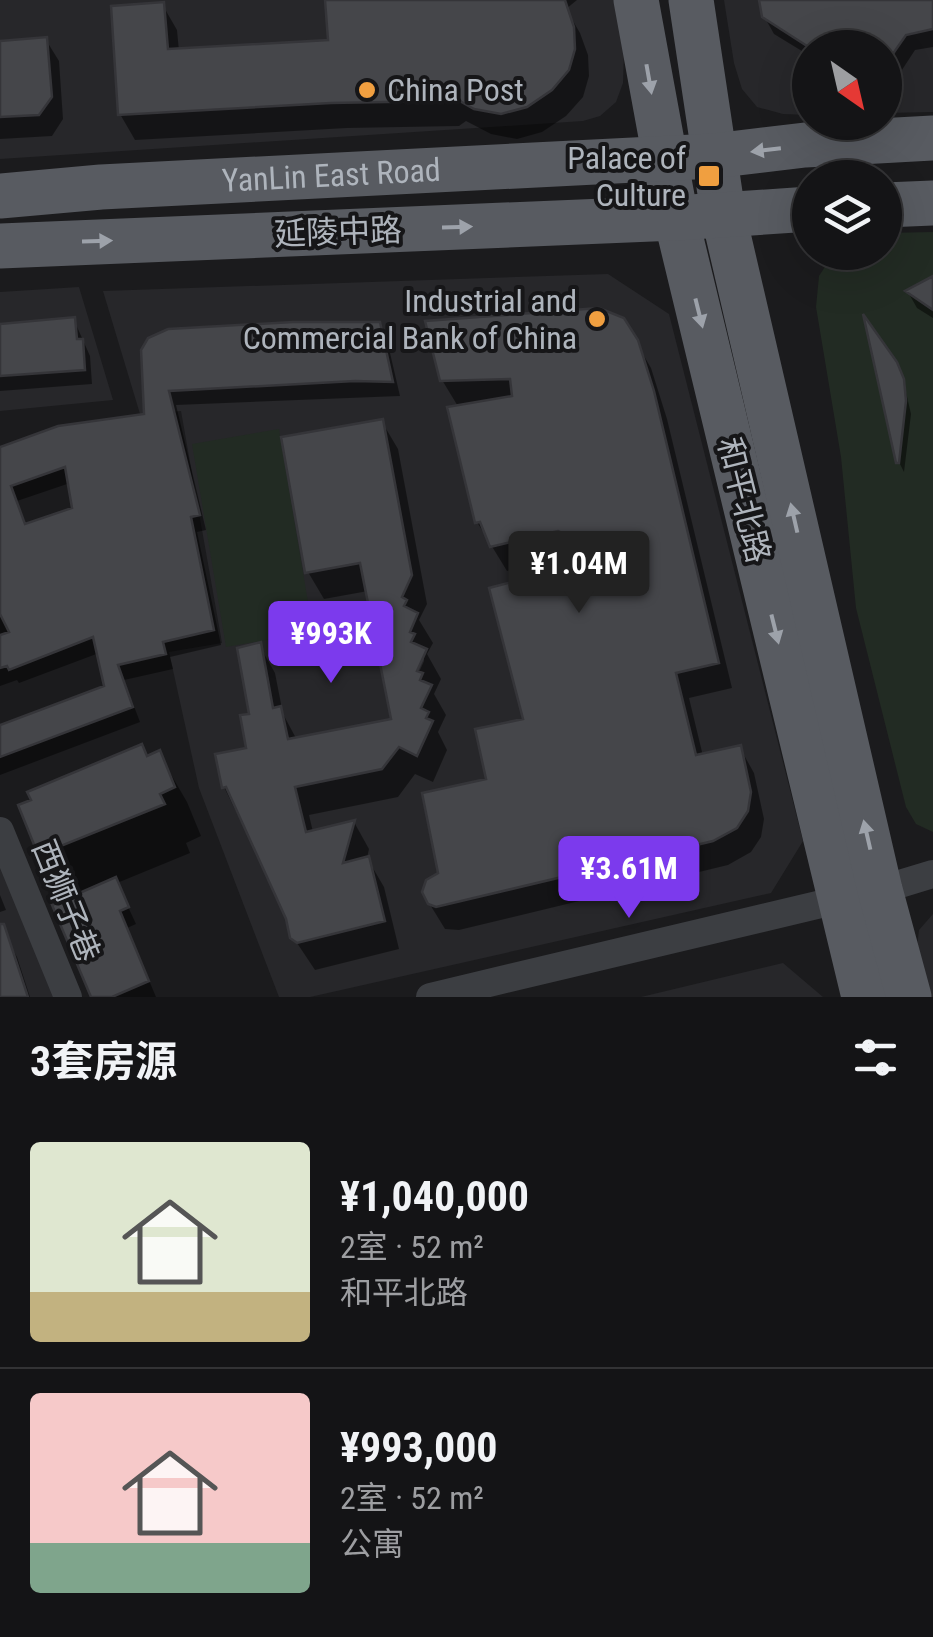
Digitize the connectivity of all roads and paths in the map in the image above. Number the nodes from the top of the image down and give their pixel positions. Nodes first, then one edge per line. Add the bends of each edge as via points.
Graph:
1 (636, 0) edge
2 (691, 0) edge
3 (933, 138) edge
4 (712, 156) junction
5 (662, 157) junction
6 (0, 196) edge
7 (933, 203) edge
8 (902, 204) edge
9 (792, 210) edge
10 (723, 213) junction
11 (676, 218) junction
12 (0, 246) edge
13 (0, 831) edge
14 (933, 874) edge
15 (860, 895) junction
16 (68, 997) edge
17 (430, 997) edge
18 (864, 997) edge
19 (908, 997) edge

1 -> 5 main road, 和平北路
2 - 4 main road, 和平北路
3 -> 4 main road, YanLin East Road
4 - 5 main road, YanLin East Road
4 - 10 main road, 和平北路
5 - 6 main road, YanLin East Road
5 - 11 main road, 和平北路
7 - 8 main road
9 - 10 main road, 延陵中路
10 - 11 main road, 延陵中路
15 -> 10 main road, 和平北路
12 -> 11 main road, 延陵中路
11 -> 15 main road, 和平北路
13 - 16 street, 西狮子巷
14 - 15 street
15 - 17 street
15 - 18 main road, 和平北路
15 - 19 main road, 和平北路

